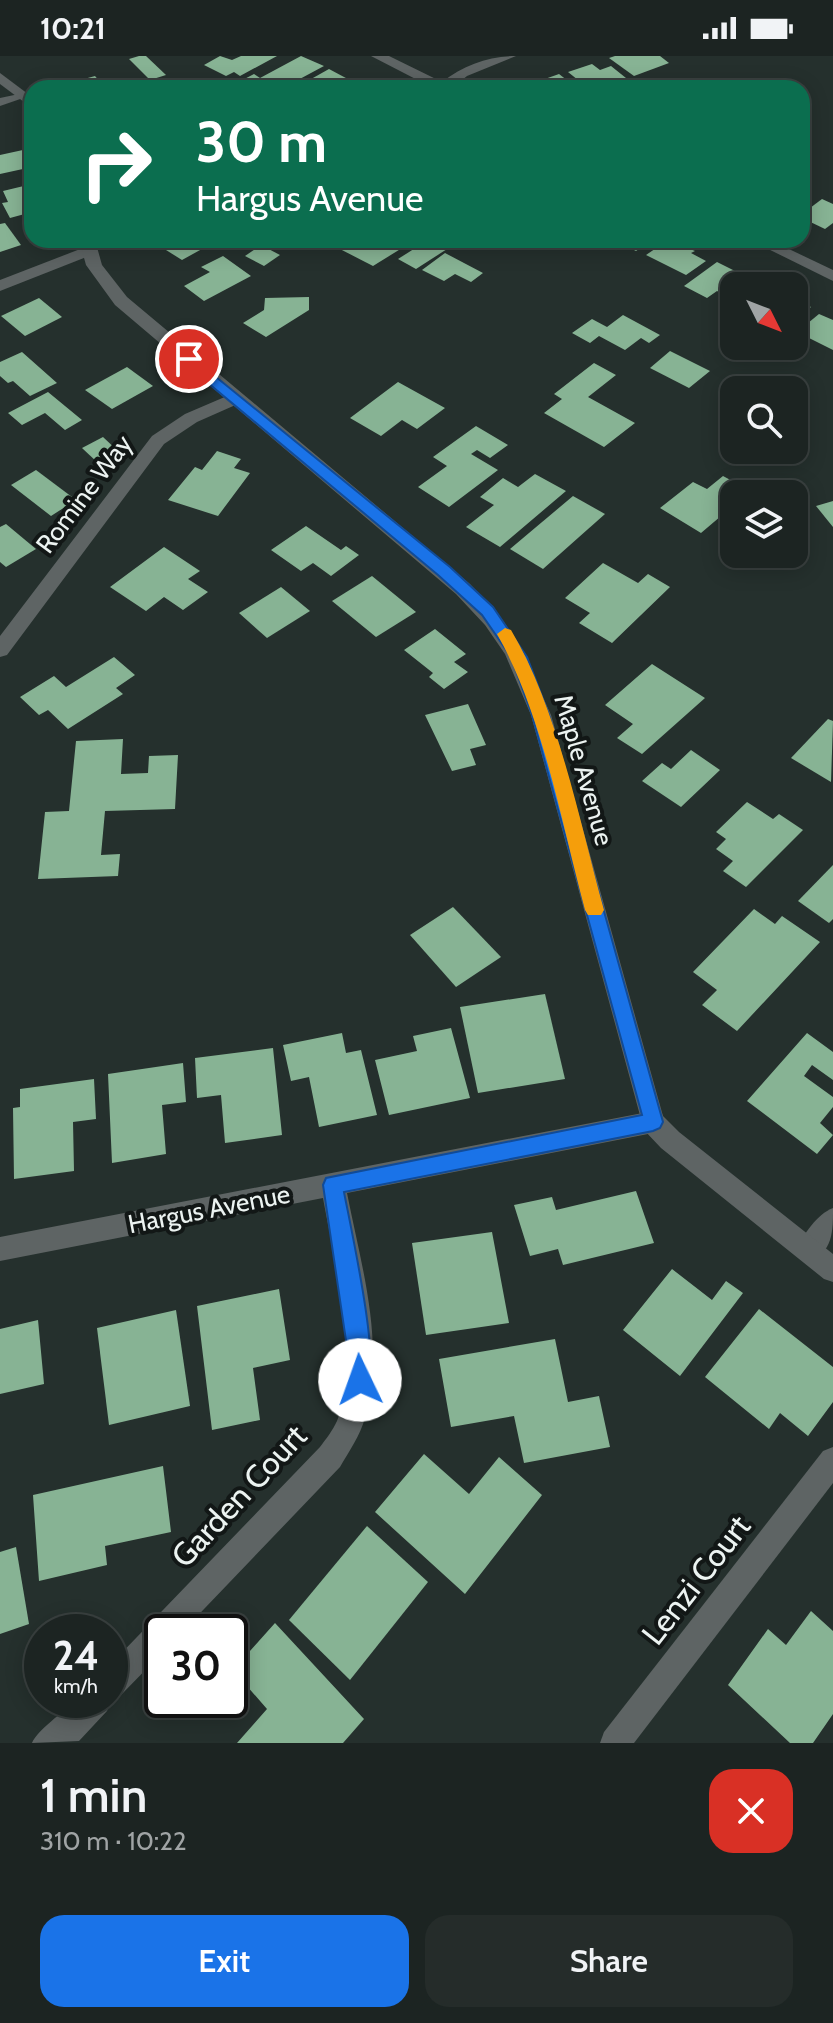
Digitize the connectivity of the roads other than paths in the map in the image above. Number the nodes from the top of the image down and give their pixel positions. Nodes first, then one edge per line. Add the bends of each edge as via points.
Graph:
1 (378, 56) edge
2 (509, 56) edge
3 (0, 77) edge
4 (428, 80) edge
5 (454, 80) edge
6 (24, 97) edge
7 (24, 100) edge
8 (0, 102) edge
9 (82, 248) edge
10 (89, 248) edge
11 (775, 248) edge
12 (833, 276) edge
13 (0, 286) edge
14 (234, 399) junction
15 (0, 650) edge
16 (653, 1122) junction
17 (333, 1185) junction
18 (833, 1220) edge
19 (0, 1249) edge
20 (809, 1250) junction
21 (833, 1270) edge
22 (833, 1461) edge
23 (128, 1667) edge
24 (79, 1718) edge
25 (47, 1743) edge
26 (615, 1743) edge

1 - 4 street
2 - 5 street
3 - 6 street
7 - 8 lane
9 - 13 street
10 - 14 street, Maple Avenue via 102,279 121,301
11 - 12 street
14 - 15 street, Romine Way via 158,440
14 - 16 street, Maple Avenue via 444,571 487,611 519,657 541,715
16 - 17 street, Hargus Avenue
16 - 20 street
17 - 19 street, Hargus Avenue
17 - 23 street, Garden Court via 358,1333 360,1380 351,1420 330,1457
18 - 20 street
20 - 21 street
22 - 26 street, Lenzi Court
24 - 25 street

